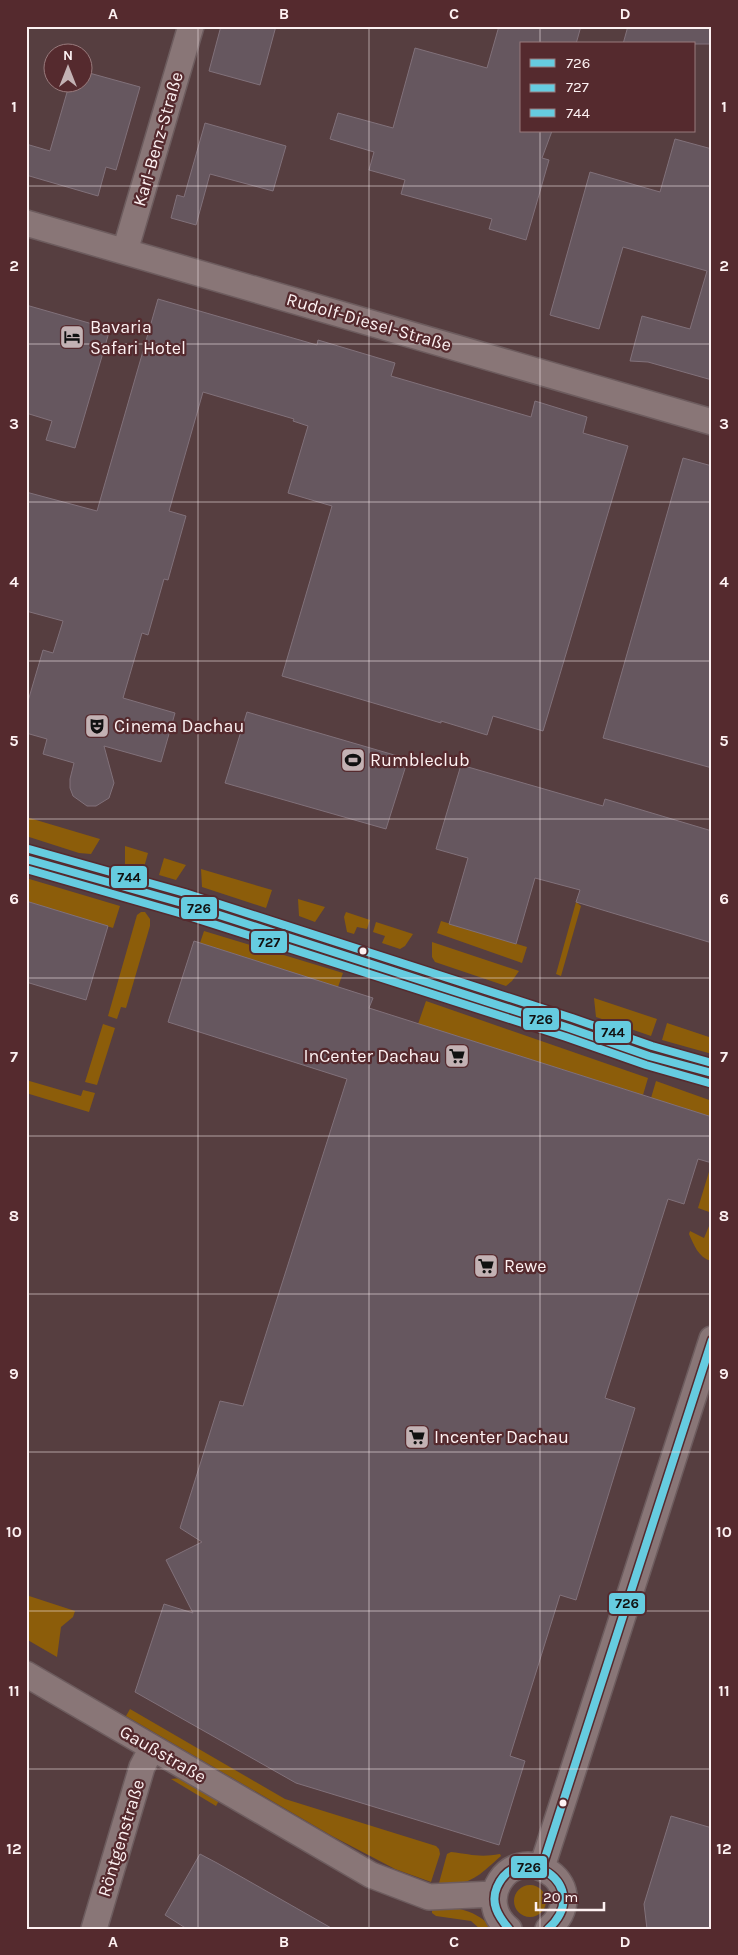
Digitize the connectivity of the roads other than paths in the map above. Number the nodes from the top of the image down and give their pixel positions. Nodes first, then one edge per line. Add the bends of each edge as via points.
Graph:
1 (191, 26) edge
2 (26, 223) edge
3 (125, 251) junction
4 (712, 422) edge
5 (26, 859) edge
6 (712, 1073) edge
7 (712, 1339) edge
8 (26, 1674) edge
9 (152, 1748) junction
10 (542, 1867) junction
11 (494, 1894) junction
12 (94, 1929) edge
13 (509, 1929) edge
14 (548, 1929) edge

1 - 3 street, Karl-Benz-Straße
2 - 3 street, Rudolf-Diesel-Straße
3 - 4 street, Rudolf-Diesel-Straße
5 - 6 street via 177,902 649,1056
7 - 10 street
8 - 9 street, Gaußstraße
9 - 11 street, Gaußstraße via 371,1875 429,1897
9 - 12 street, Röntgenstraße via 142,1767
10 - 11 street via 532,1865 512,1869 497,1884
10 - 14 street via 556,1878 563,1893 561,1915
11 - 13 street via 497,1915

